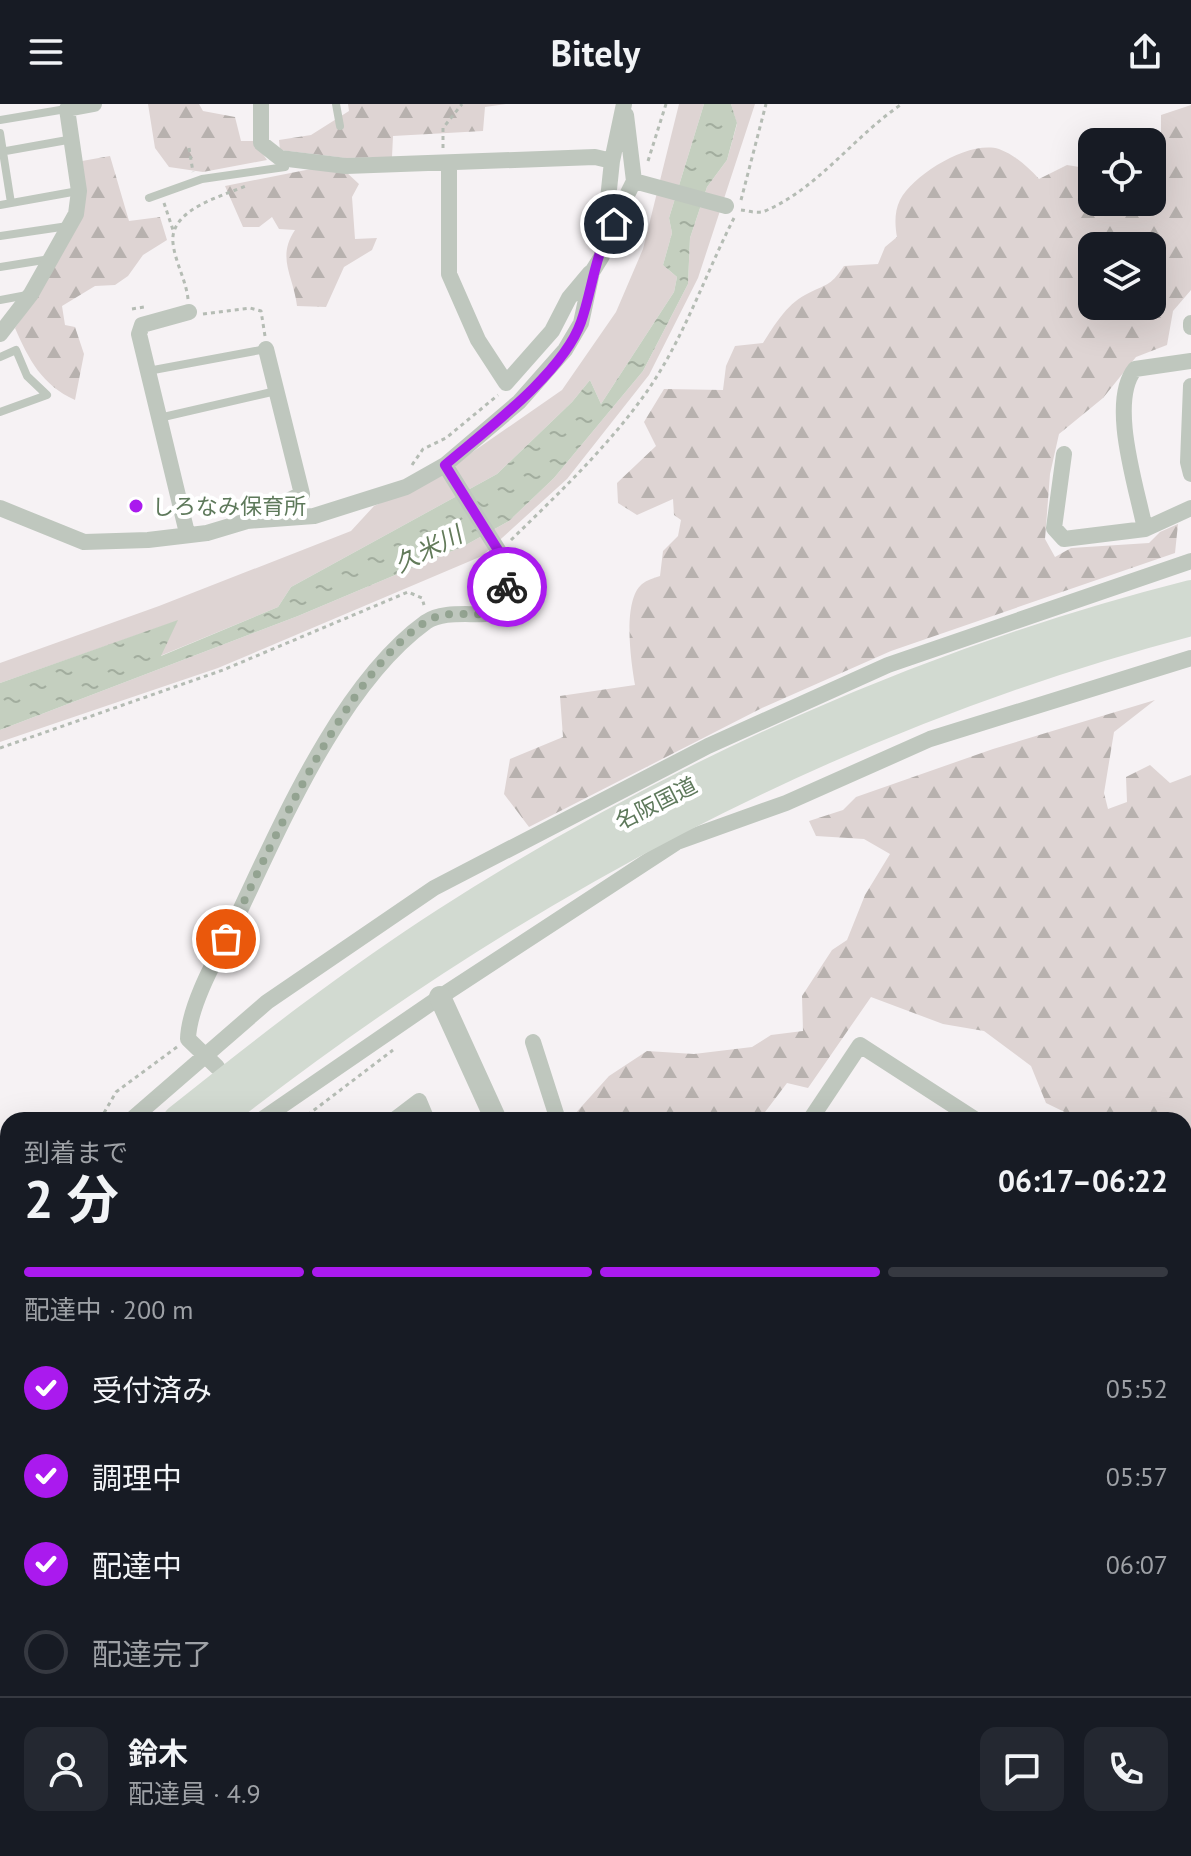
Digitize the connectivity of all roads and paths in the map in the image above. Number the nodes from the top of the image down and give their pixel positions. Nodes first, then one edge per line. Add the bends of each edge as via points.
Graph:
1 (94, 104) edge
2 (261, 104) edge
3 (336, 104) edge
4 (462, 104) edge
5 (766, 104) edge
6 (902, 104) edge
7 (624, 105) edge
8 (67, 109) junction
9 (0, 120) edge
10 (340, 126) dead end
11 (0, 133) edge
12 (73, 139) junction
13 (189, 148) dead end
14 (1, 152) edge
15 (612, 161) junction
16 (446, 163) junction
17 (285, 167) dead end
18 (192, 168) dead end
19 (634, 181) junction
20 (252, 183) dead end
21 (79, 191) junction
22 (149, 198) dead end
23 (11, 203) junction
24 (0, 205) edge
25 (732, 208) junction
26 (167, 209) dead end
27 (68, 226) junction
28 (173, 230) junction
29 (0, 236) edge
30 (604, 240) junction
31 (50, 259) junction
32 (0, 267) edge
33 (592, 272) junction
34 (31, 294) junction
35 (0, 300) edge
36 (189, 312) junction
37 (0, 334) edge
38 (266, 349) junction
39 (0, 357) edge
40 (1191, 361) edge
41 (148, 371) junction
42 (506, 383) junction
43 (1191, 386) edge
44 (276, 391) junction
45 (0, 412) edge
46 (159, 418) junction
47 (1064, 454) dead end
48 (445, 465) junction
49 (406, 470) dead end
50 (1191, 474) edge
51 (0, 508) edge
52 (1191, 508) edge
53 (247, 521) junction
54 (1145, 529) junction
55 (187, 533) junction
56 (497, 547) junction
57 (1191, 561) edge
58 (1191, 583) edge
59 (1191, 595) edge
60 (428, 621) junction
61 (1191, 621) edge
62 (1080, 626) junction
63 (1191, 632) edge
64 (1191, 658) edge
65 (894, 720) junction
66 (0, 748) edge
67 (440, 997) junction
68 (188, 1039) junction
69 (533, 1042) dead end
70 (395, 1048) dead end
71 (204, 1054) junction
72 (217, 1067) dead end
73 (210, 1109) edge
74 (105, 1112) edge
75 (140, 1112) edge
76 (263, 1112) edge
77 (311, 1112) edge
78 (405, 1112) edge
79 (424, 1112) edge
80 (492, 1112) edge
81 (555, 1112) edge
82 (821, 1112) edge
83 (964, 1112) edge

1 - 8 street
2 - 16 street via 261,143 280,158 346,166
3 - 10 lane
4 - 16 path via 443,128
5 - 25 path
6 - 25 path via 848,152 763,212
7 - 15 street
7 - 19 street
8 - 9 lane
8 - 12 street
11 - 14 lane
12 - 14 lane
12 - 21 street
13 - 18 path
14 - 23 lane
15 - 16 street via 595,157
15 - 30 street
16 - 42 street via 449,274 478,340
17 - 22 lane via 202,179
19 - 25 street
19 - 30 street
20 - 28 path via 182,217
21 - 23 lane
21 - 27 street via 76,214
23 - 24 lane
25 - 56 path via 700,293 651,386 574,480
26 - 28 path
27 - 29 lane
27 - 31 street
28 - 36 path
30 - 33 street
31 - 32 lane
31 - 34 street
33 - 42 street via 569,298 552,331
33 - 48 street via 581,323 565,350 519,402
34 - 35 lane
34 - 37 street
36 - 38 path via 261,311
36 - 41 street via 142,325 139,334
38 - 41 lane
38 - 44 street
39 - 45 lane via 16,350 27,376 47,395
40 - 54 street via 1135,369 1125,380 1123,416
41 - 46 street
42 - 49 path via 484,409 423,449
43 - 50 street
44 - 46 lane
44 - 53 street via 302,494
46 - 55 street
47 - 54 street via 1054,528 1064,539
48 - 53 street via 360,505 314,516
48 - 56 street
51 - 55 street via 84,542
52 - 54 street
53 - 55 street
56 - 60 street via 508,566 509,584 501,599 485,614
57 - 71 street via 888,665 708,746 434,888 267,1002
58 - 62 highway
59 - 62 highway, 名阪国道
60 - 66 path via 422,598 408,592 236,665
60 - 68 street via 384,661 357,696 288,812 221,951 188,1027
61 - 65 highway, 名阪国道
62 - 73 highway, 名阪国道 via 802,733 556,856 366,977
63 - 65 highway
64 - 67 street via 930,739 786,803 677,842
65 - 73 highway, 名阪国道 via 718,799 545,890
67 - 76 street
67 - 80 street
68 - 71 street
68 - 74 path via 116,1092
69 - 81 street
70 - 77 path
71 - 72 street
71 - 75 street
78 - 79 street via 419,1101
82 - 83 street via 860,1045

